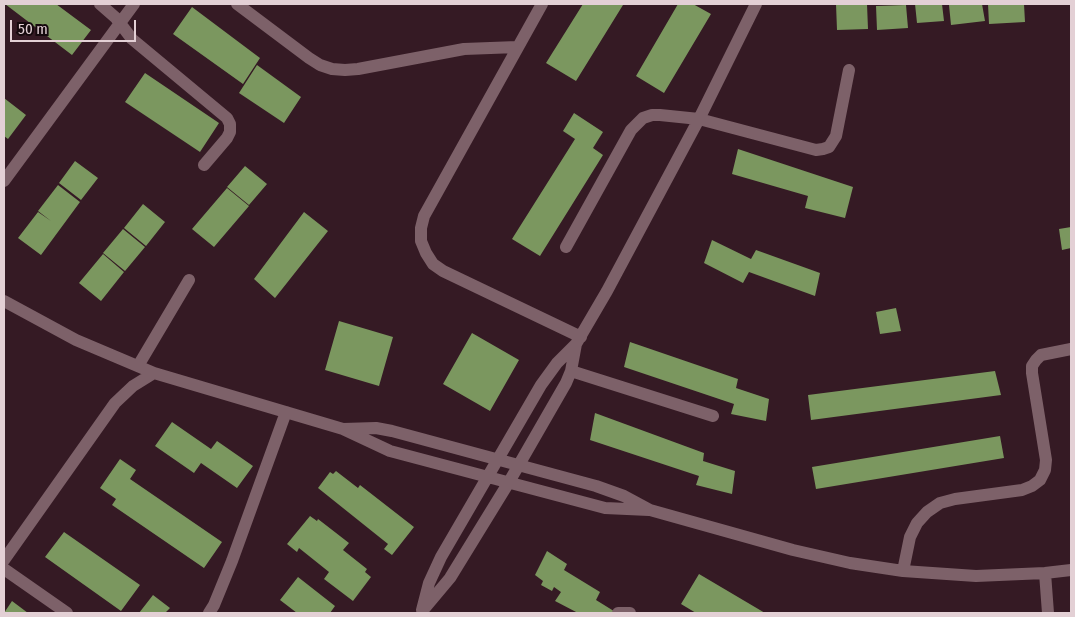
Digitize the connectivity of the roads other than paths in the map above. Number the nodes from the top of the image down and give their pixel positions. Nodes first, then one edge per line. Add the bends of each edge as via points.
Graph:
1 (100, 4) edge
2 (134, 4) edge
3 (237, 4) edge
4 (542, 4) edge
5 (756, 4) edge
6 (120, 24) junction
7 (517, 47) junction
8 (849, 70) dead end
9 (699, 119) junction
10 (204, 165) dead end
11 (4, 181) edge
12 (566, 247) dead end
13 (189, 280) dead end
14 (4, 301) edge
15 (578, 340) junction
16 (1071, 349) edge
17 (138, 366) junction
18 (571, 371) junction
19 (154, 373) junction
20 (286, 412) junction
21 (713, 416) dead end
22 (343, 429) junction
23 (496, 460) junction
24 (518, 466) junction
25 (487, 476) junction
26 (509, 482) junction
27 (650, 510) junction
28 (4, 560) edge
29 (4, 569) edge
30 (1071, 570) edge
31 (903, 571) junction
32 (1045, 573) junction
33 (421, 612) edge
34 (67, 613) edge
35 (209, 613) edge
36 (618, 613) edge
37 (630, 613) edge
38 (1048, 613) edge

1 - 6 street
2 - 6 street
3 - 7 street via 309,58 332,69 345,70 464,49
4 - 7 street
5 - 9 street
6 - 10 street via 132,40 227,118 230,132
6 - 11 street
7 - 15 street via 424,216 421,241 433,264 444,271
8 - 9 street via 836,136 823,149 816,150
9 - 12 street via 652,115 636,123
9 - 15 street
13 - 17 street
14 - 17 street via 76,340
15 - 18 street
15 - 23 street via 544,380
16 - 31 street via 1041,355 1032,366 1046,460 1040,480 1022,490 940,503 917,523 910,537
17 - 19 street
18 - 21 street
18 - 24 street
19 - 20 street
19 - 28 street via 133,386 115,404
20 - 22 street
20 - 35 street via 232,561
22 - 23 street via 392,431
22 - 25 street via 390,451
23 - 24 street
23 - 25 street
24 - 26 street
24 - 27 street via 610,491
25 - 26 street
25 - 33 street via 435,570
26 - 27 street via 605,508
26 - 33 street via 450,578
27 - 31 street via 793,550
29 - 34 street
30 - 32 street
31 - 32 street via 976,576
32 - 38 street
36 - 37 street

